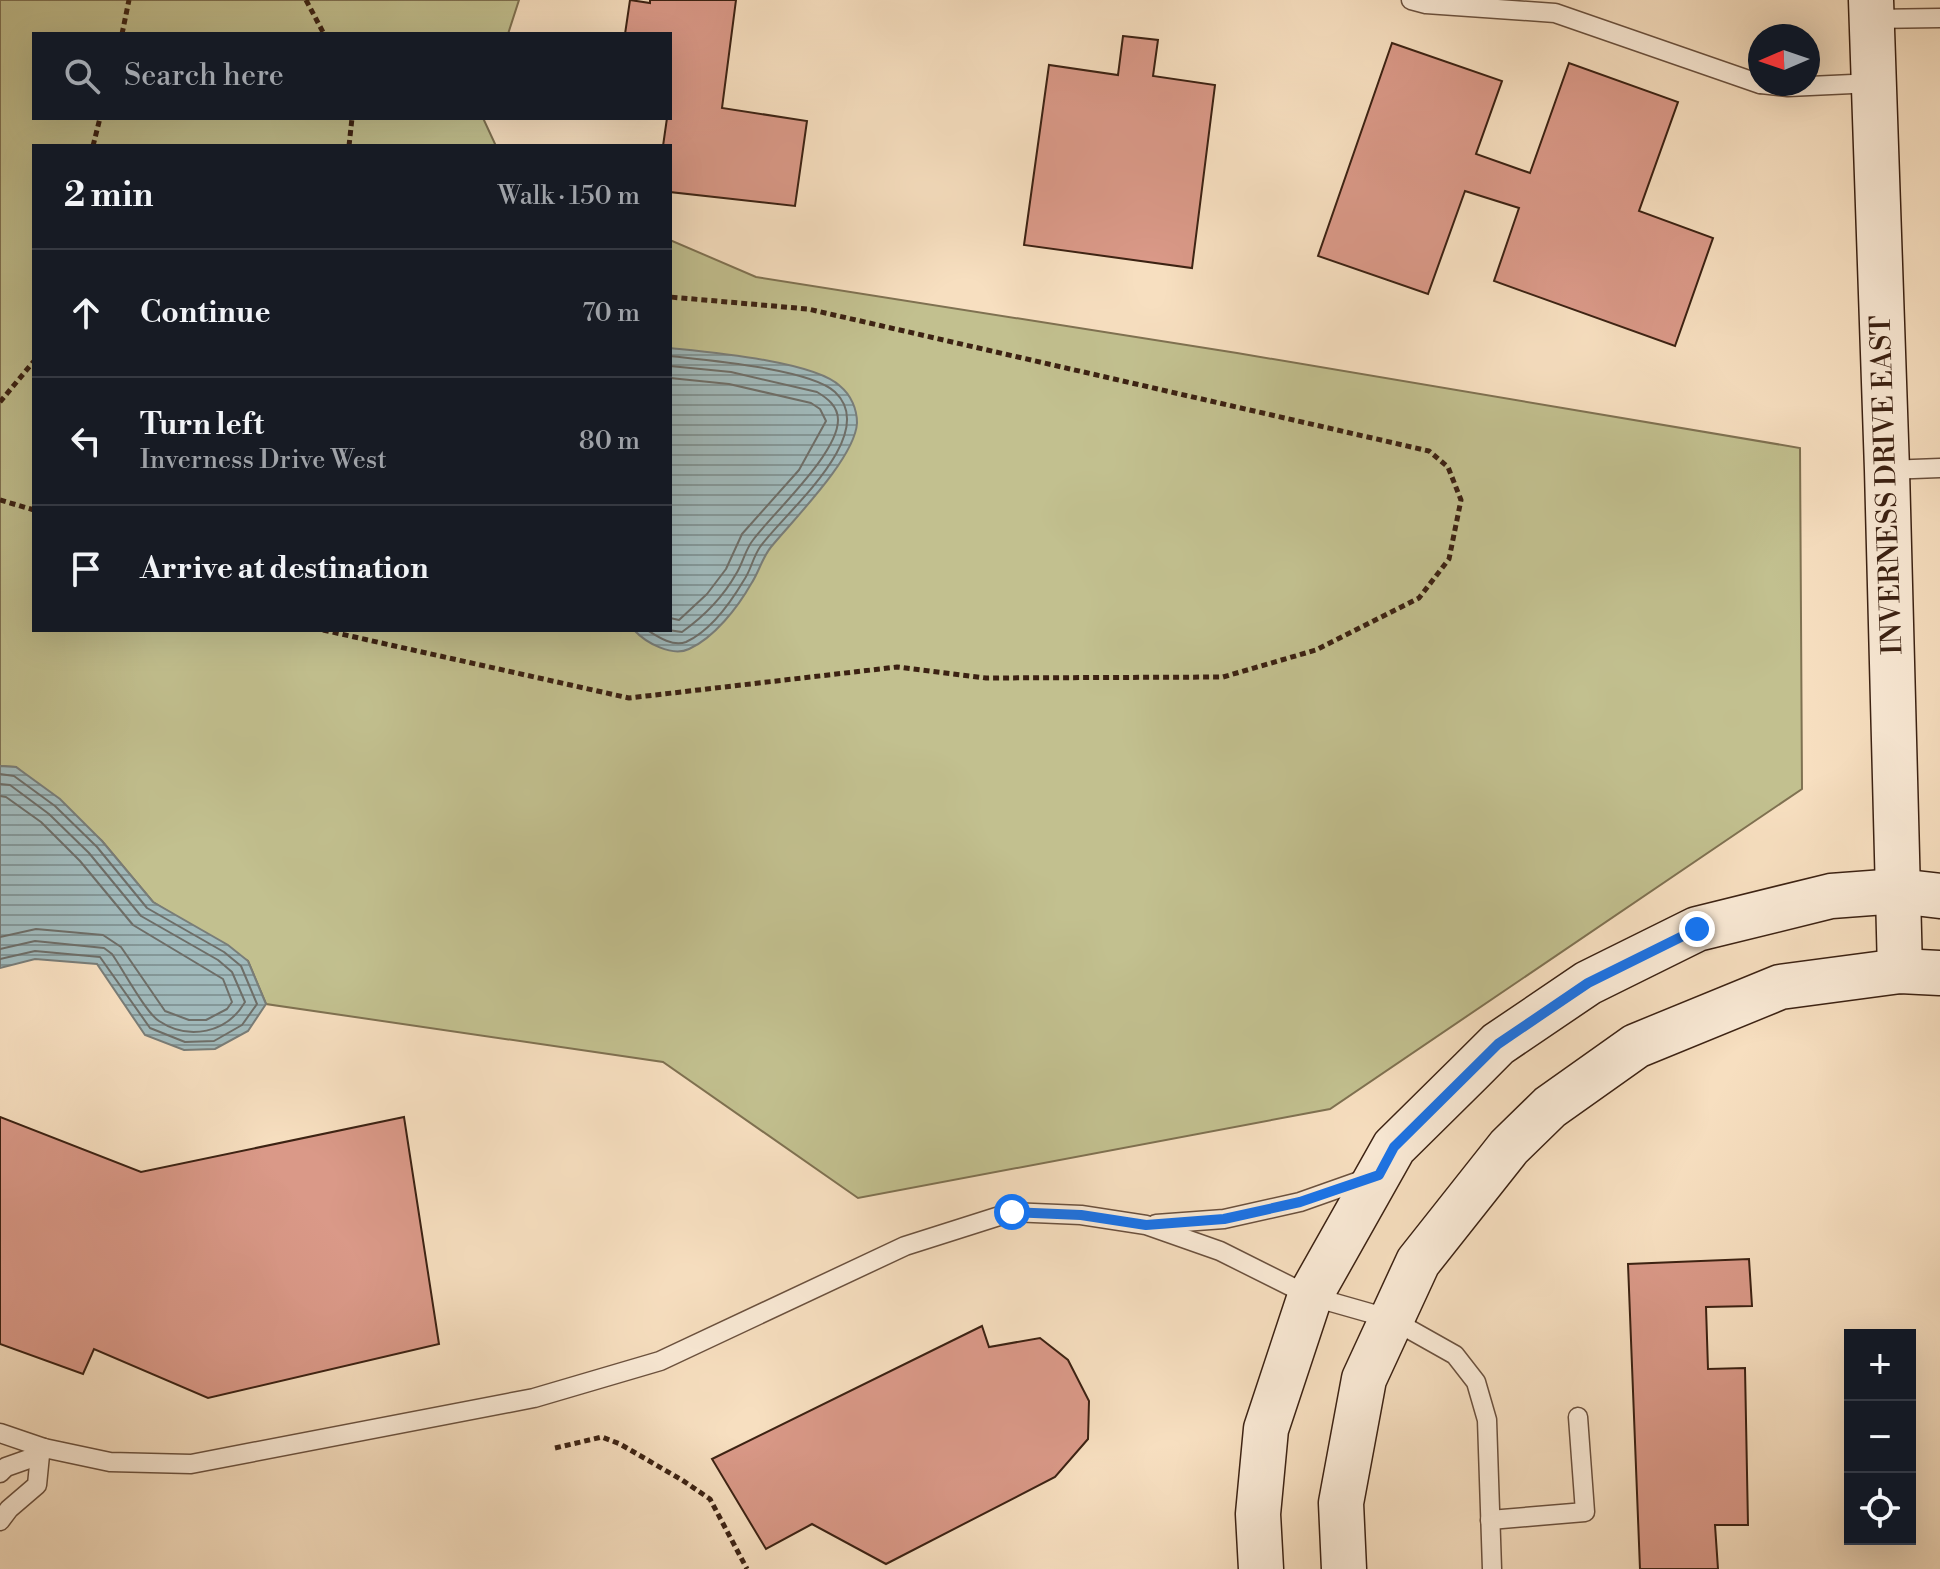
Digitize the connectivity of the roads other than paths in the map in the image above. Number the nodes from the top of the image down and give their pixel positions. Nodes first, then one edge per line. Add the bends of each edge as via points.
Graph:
1 (1411, 0) edge
2 (1871, 10) edge
3 (1940, 18) edge
4 (1748, 80) edge
5 (1874, 83) junction
6 (1820, 86) edge
7 (1940, 468) edge
8 (1887, 470) junction
9 (1919, 894) edge
10 (1920, 972) edge
11 (1379, 1175) junction
12 (1146, 1225) junction
13 (1310, 1296) junction
14 (1391, 1319) junction
15 (1578, 1417) dead end
16 (0, 1433) edge
17 (42, 1451) junction
18 (0, 1473) edge
19 (1490, 1520) junction
20 (0, 1521) edge
21 (1261, 1569) edge
22 (1344, 1569) edge
23 (1492, 1569) edge

1 - 4 lane via 1555,13
2 - 3 lane
2 - 5 main road, INVERNESS DRIVE EAST
5 - 6 lane
5 - 8 main road, INVERNESS DRIVE EAST
7 - 8 lane
8 - 9 main road, INVERNESS DRIVE EAST
9 - 10 main road, INVERNESS DRIVE EAST
9 - 11 main road via 1831,896 1697,929 1588,983 1498,1044 1394,1147
10 - 14 main road via 1780,987 1636,1046 1550,1107 1509,1147 1418,1262
11 - 12 lane via 1300,1202 1224,1219
11 - 13 main road
12 - 13 lane via 1220,1251
12 - 17 lane via 1012,1212 905,1246 660,1361 534,1398 191,1464 110,1462
13 - 14 lane
13 - 21 main road via 1266,1429 1258,1514
14 - 19 lane via 1455,1355 1476,1382 1487,1420
14 - 22 main road via 1364,1379 1341,1503
15 - 19 lane via 1585,1512
16 - 17 lane
17 - 18 lane
17 - 20 lane via 37,1485
19 - 23 lane

